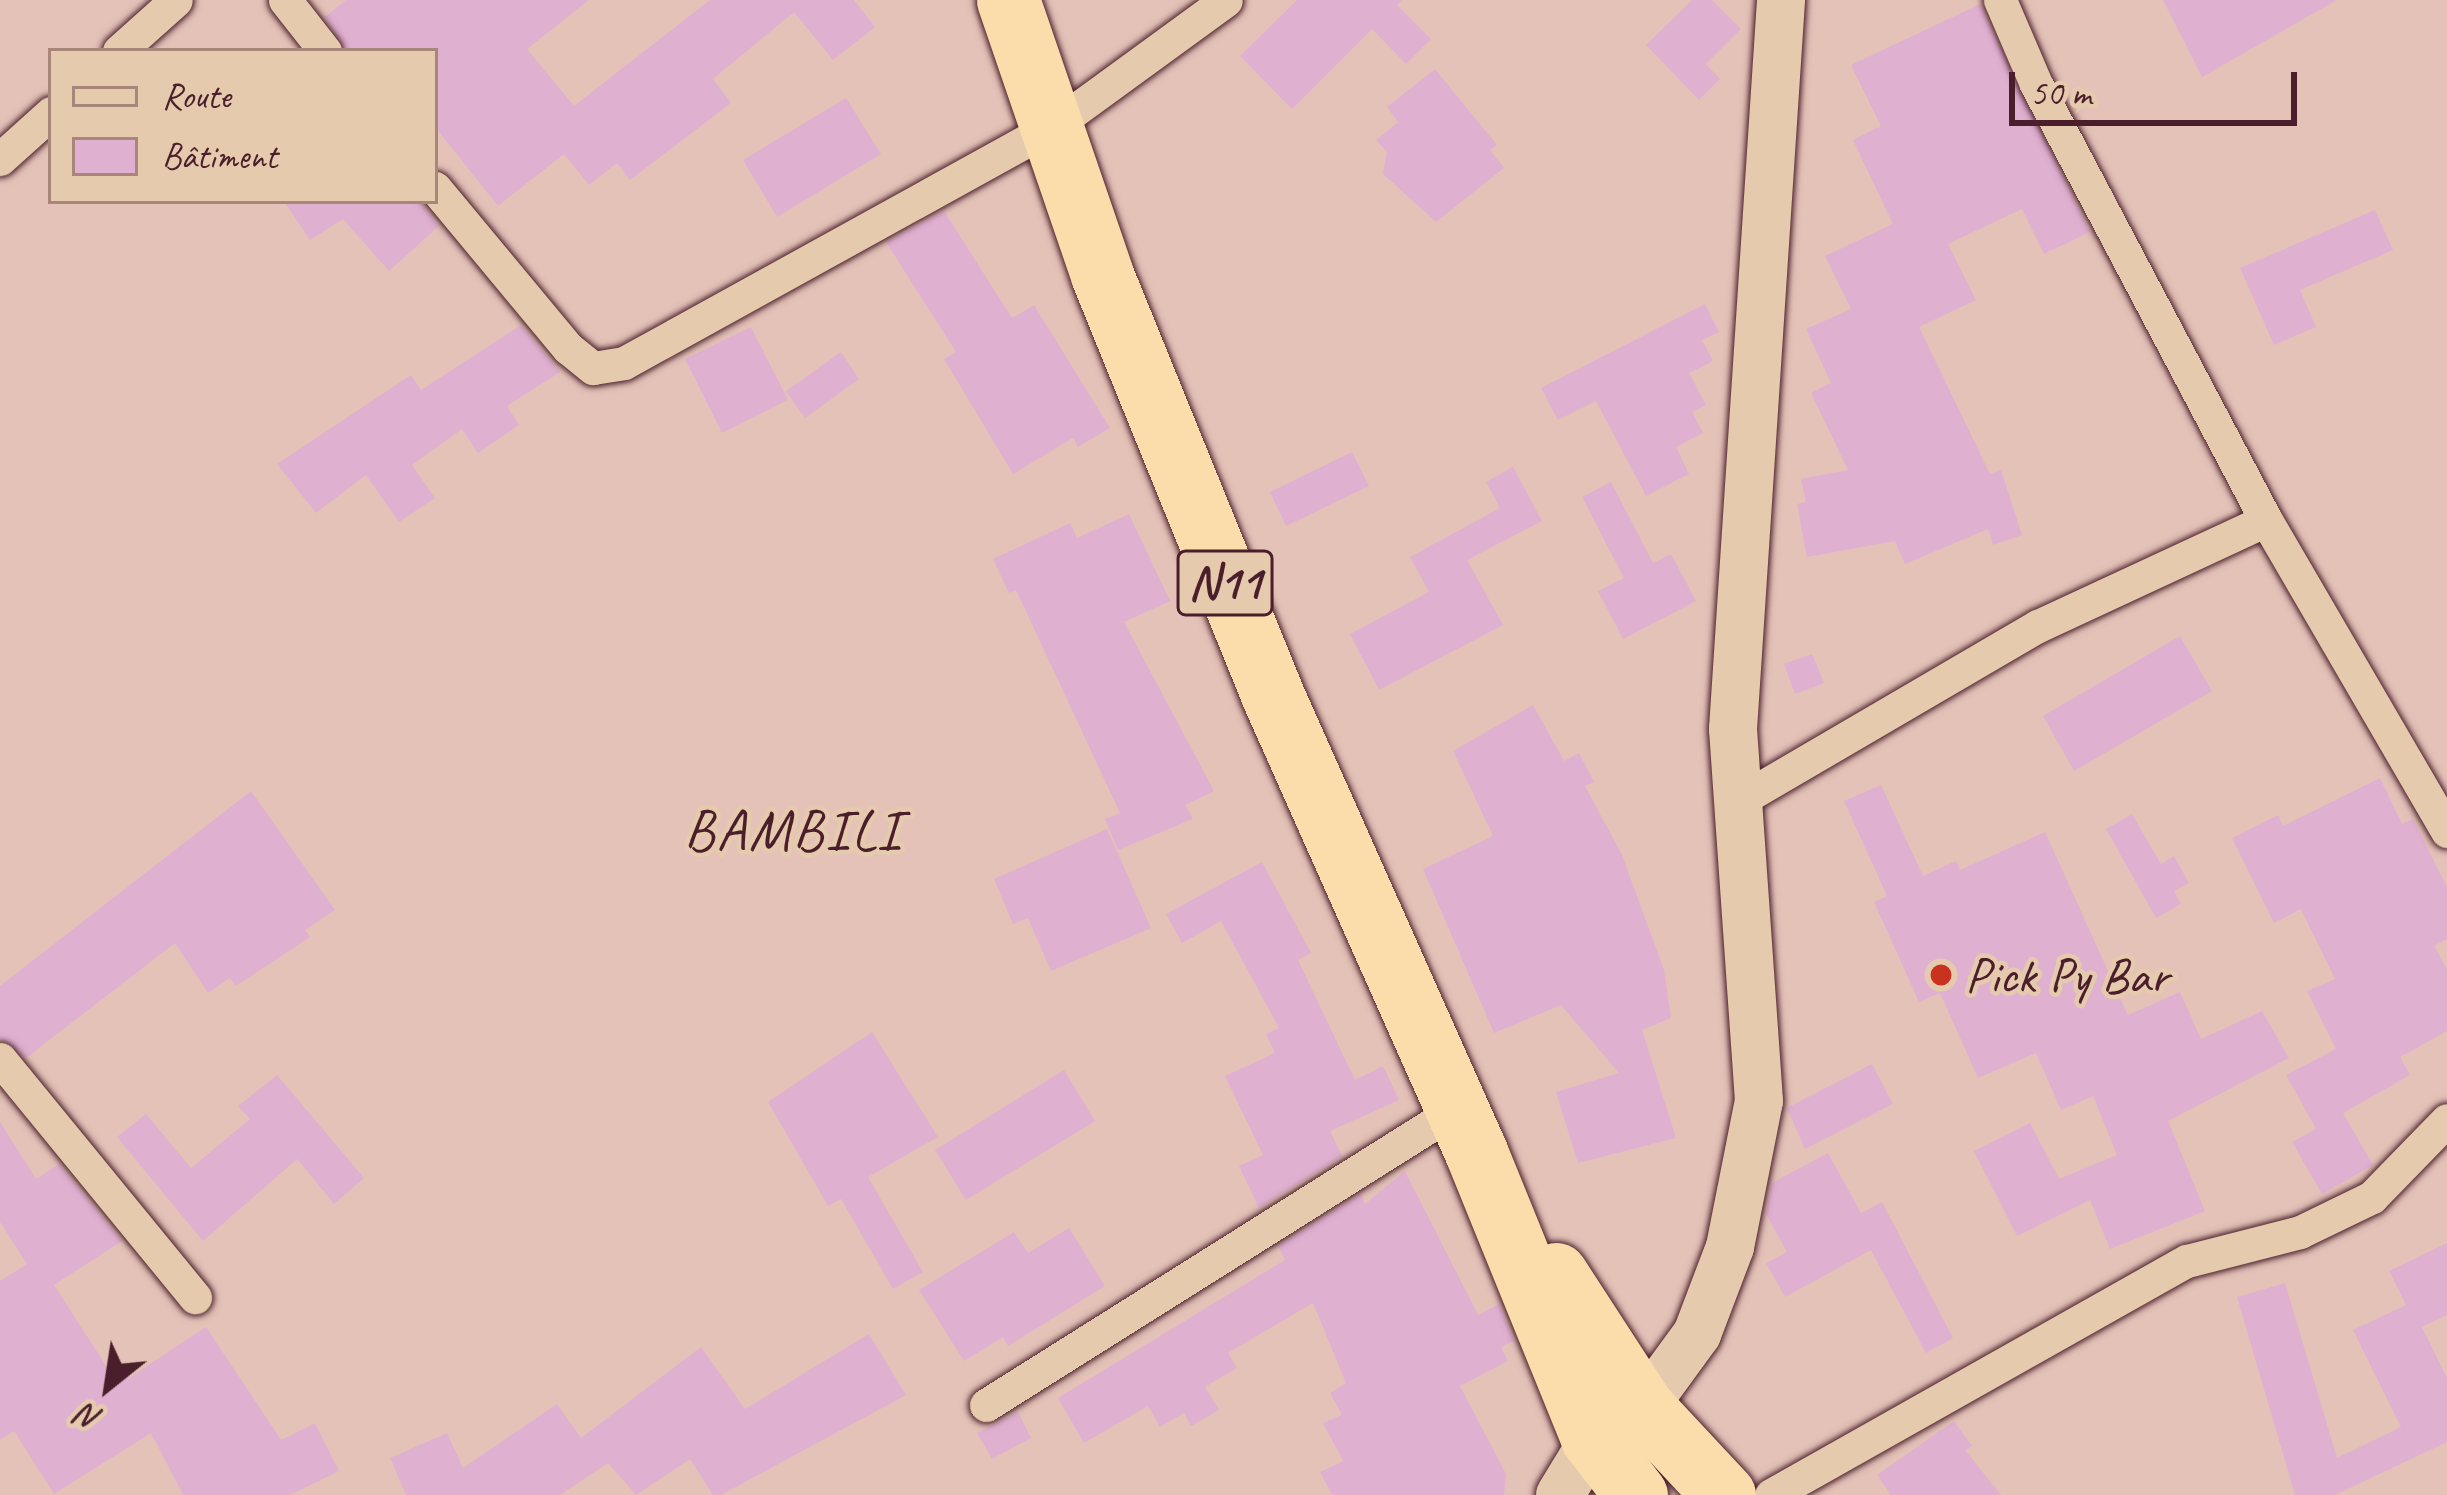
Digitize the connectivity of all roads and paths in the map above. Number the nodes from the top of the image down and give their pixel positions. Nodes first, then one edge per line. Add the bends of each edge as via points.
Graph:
1 (176, 0) edge
2 (285, 0) edge
3 (1008, 0) edge
4 (1226, 0) edge
5 (1781, 0) edge
6 (2000, 0) edge
7 (122, 48) edge
8 (324, 48) edge
9 (48, 115) edge
10 (1052, 127) junction
11 (0, 159) edge
12 (438, 191) edge
13 (2266, 520) junction
14 (1740, 800) junction
15 (2447, 831) edge
16 (0, 1059) edge
17 (2447, 1120) edge
18 (1466, 1131) junction
19 (195, 1298) dead end
20 (986, 1406) dead end
21 (1618, 1423) junction
22 (1560, 1495) edge
23 (1636, 1495) edge
24 (1724, 1495) edge
25 (1771, 1495) edge

1 - 7 street
2 - 8 street
3 - 10 highway, N11
4 - 10 street
5 - 14 street via 1732,728
6 - 13 street via 2036,84
9 - 11 street
10 - 12 street via 624,363 593,368
10 - 18 highway, N11 via 1186,490
13 - 14 street via 2038,626
13 - 15 street
14 - 21 street via 1760,1101 1717,1292
16 - 19 street
17 - 25 street via 2372,1197 2300,1232 2187,1261
18 - 20 street
18 - 21 highway, N11
21 - 22 street
21 - 23 highway, N11
21 - 24 highway, N11

